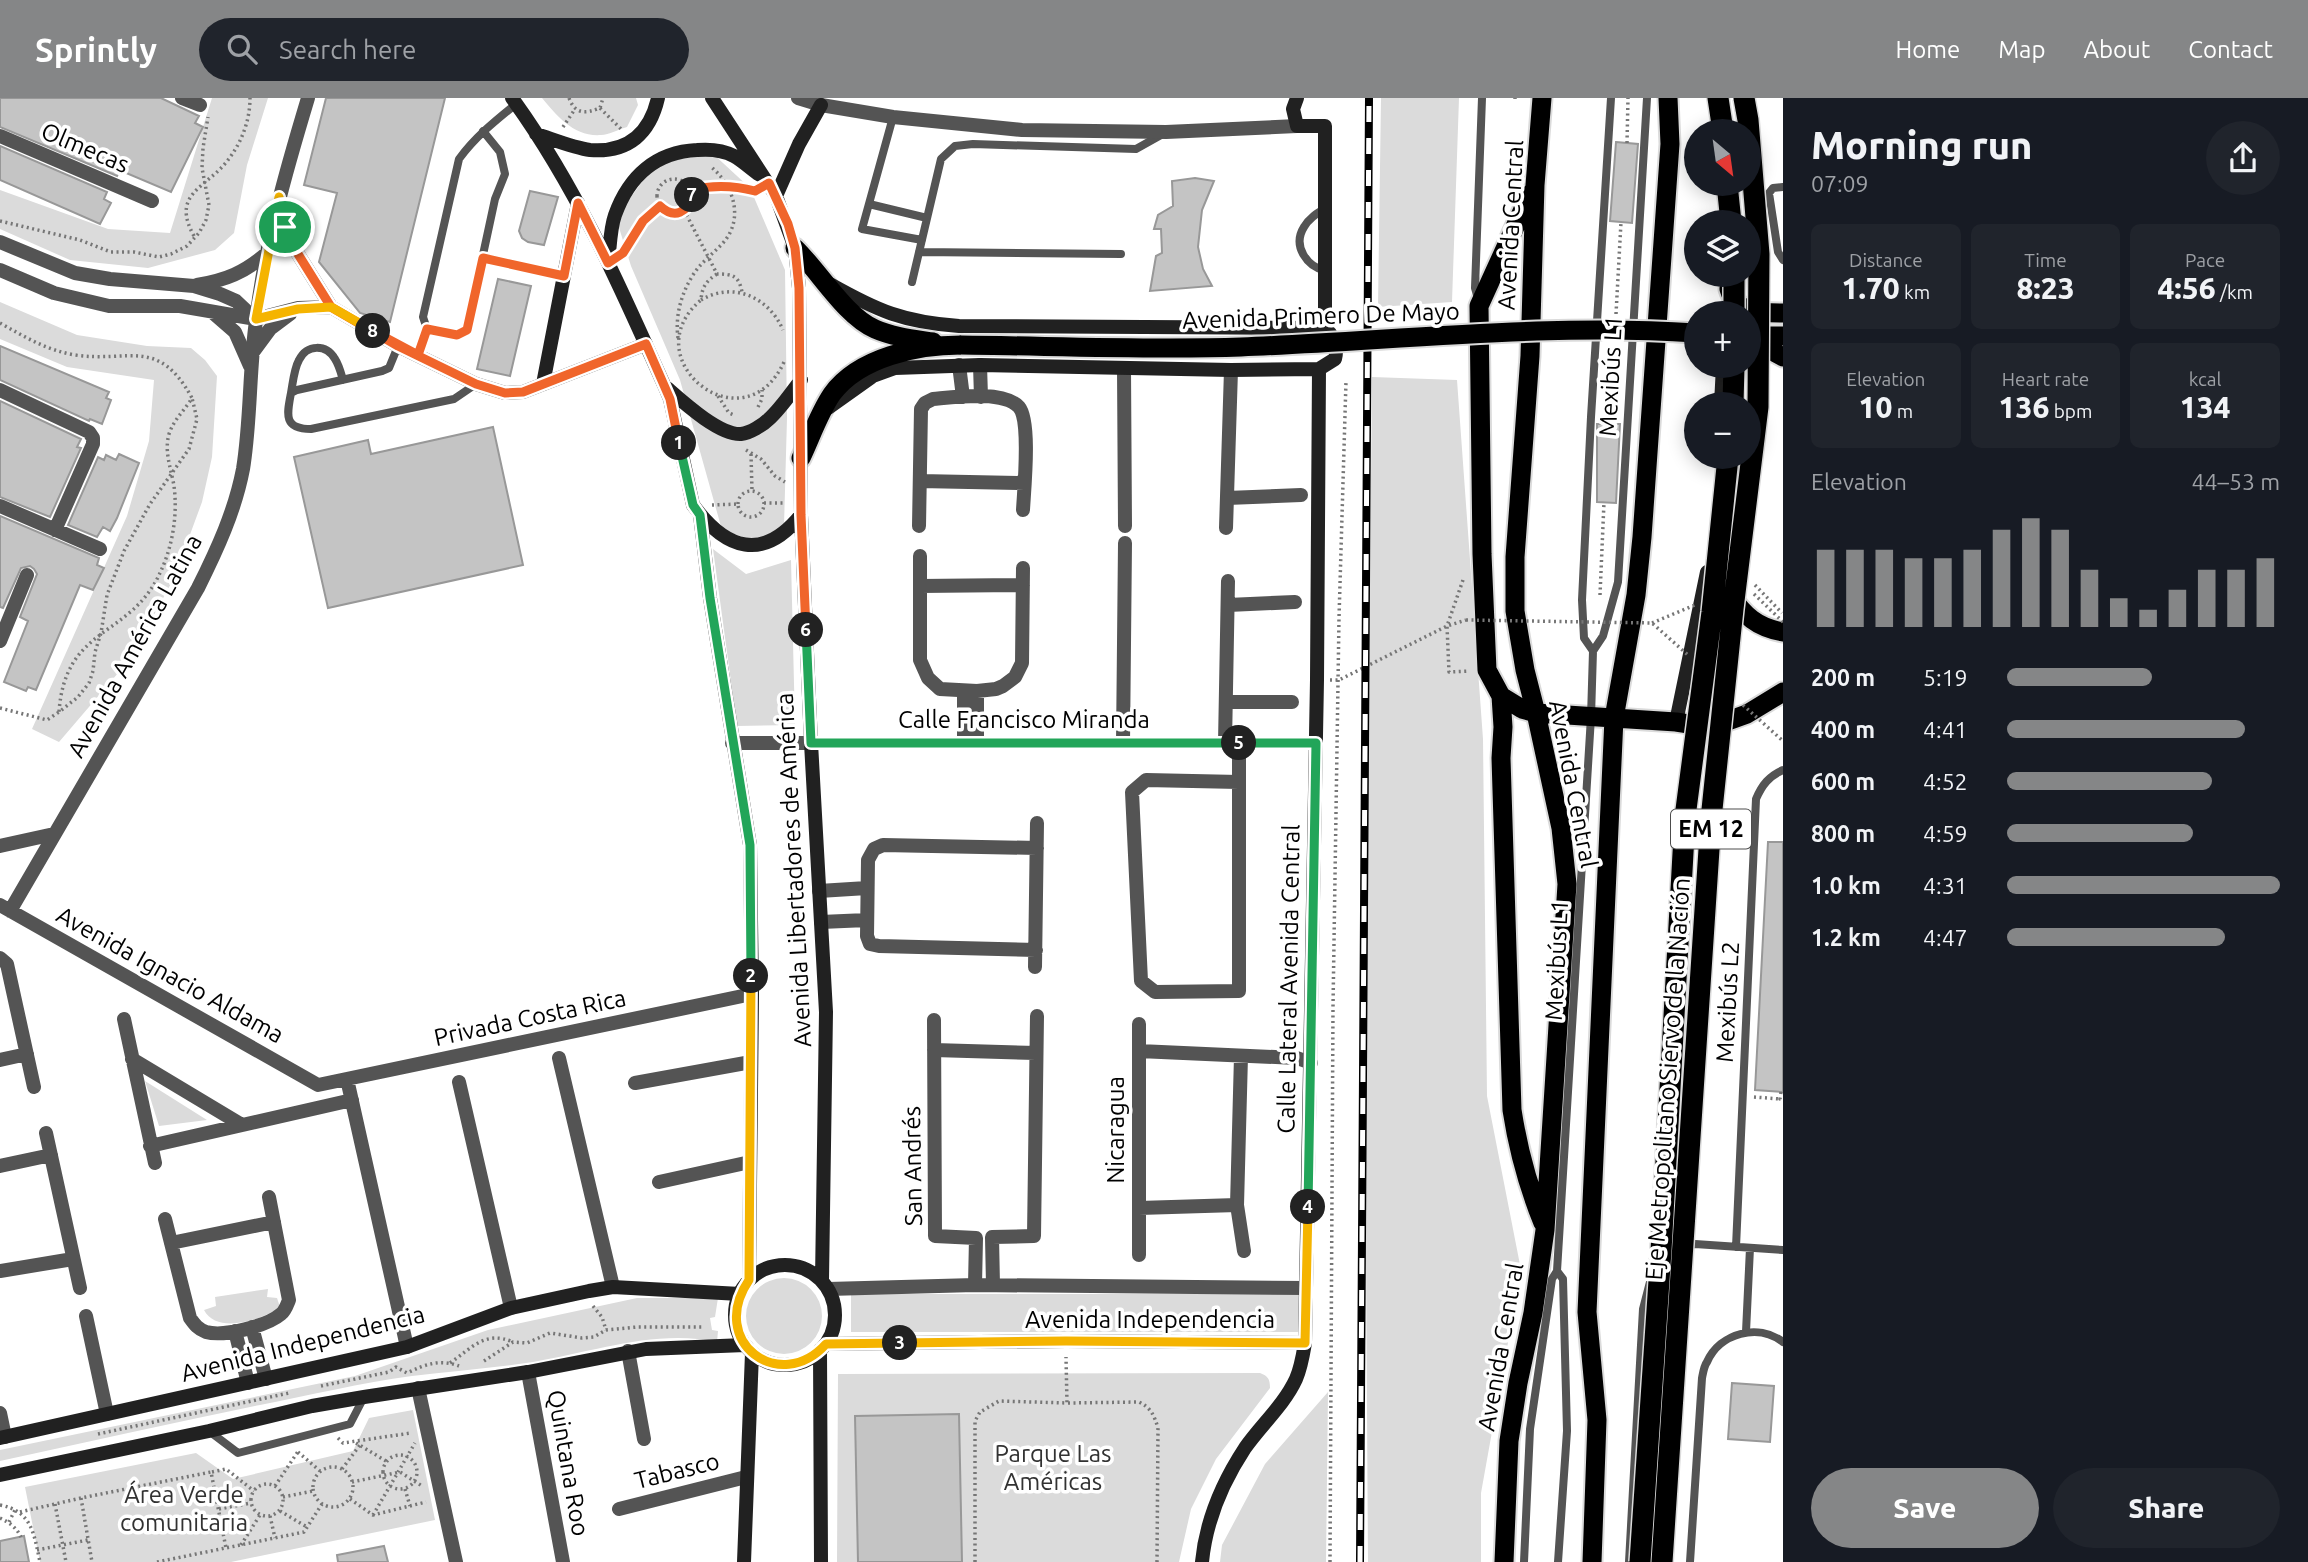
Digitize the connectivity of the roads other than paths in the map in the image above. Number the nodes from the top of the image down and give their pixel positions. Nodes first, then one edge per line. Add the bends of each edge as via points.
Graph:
1 (182, 98) edge
2 (308, 98) edge
3 (658, 98) edge
4 (712, 98) edge
5 (798, 98) edge
6 (1297, 98) edge
7 (1482, 98) edge
8 (1542, 98) edge
9 (1611, 98) edge
10 (1647, 98) edge
11 (1668, 98) edge
12 (1718, 98) edge
13 (1728, 98) edge
14 (1744, 98) edge
15 (514, 101) edge
16 (825, 102) edge
17 (200, 105) dead end
18 (893, 117) junction
19 (1722, 119) edge
20 (1726, 119) edge
21 (1297, 126) junction
22 (483, 131) junction
23 (1166, 132) junction
24 (536, 134) junction
25 (0, 136) edge
26 (769, 183) junction
27 (1535, 184) junction
28 (1783, 187) edge
29 (776, 196) junction
30 (279, 197) junction
31 (152, 201) dead end
32 (578, 203) junction
33 (869, 204) junction
34 (1326, 208) junction
35 (928, 218) junction
36 (922, 240) junction
37 (0, 242) edge
38 (795, 248) junction
39 (919, 252) junction
40 (267, 253) junction
41 (1121, 254) dead end
42 (483, 258) junction
43 (1783, 260) edge
44 (608, 263) junction
45 (0, 270) edge
46 (1326, 271) junction
47 (564, 276) junction
48 (912, 282) dead end
49 (827, 283) junction
50 (194, 286) junction
51 (1729, 287) edge
52 (1479, 306) junction
53 (331, 307) junction
54 (298, 309) junction
55 (211, 312) junction
56 (1783, 313) edge
57 (256, 319) junction
58 (1325, 328) junction
59 (427, 329) junction
60 (1684, 332) edge
61 (1783, 336) edge
62 (1761, 337) edge
63 (646, 344) junction
64 (1761, 344) edge
65 (954, 345) junction
66 (398, 346) junction
67 (418, 355) junction
68 (1783, 357) edge
69 (251, 361) junction
70 (959, 365) junction
71 (980, 365) junction
72 (1124, 369) junction
73 (1319, 369) junction
74 (1231, 370) junction
75 (343, 380) junction
76 (800, 380) junction
77 (476, 384) junction
78 (543, 384) junction
79 (664, 385) junction
80 (0, 390) edge
81 (291, 393) junction
82 (963, 397) junction
83 (981, 397) junction
84 (821, 413) junction
85 (802, 458) junction
86 (1717, 469) edge
87 (1727, 469) edge
88 (920, 481) junction
89 (1024, 482) junction
90 (1301, 495) dead end
91 (1227, 498) junction
92 (0, 506) edge
93 (801, 509) junction
94 (696, 510) junction
95 (1023, 510) dead end
96 (919, 526) dead end
97 (1125, 526) dead end
98 (1226, 528) dead end
99 (55, 530) junction
100 (1125, 543) dead end
101 (100, 549) dead end
102 (1712, 549) junction
103 (920, 556) dead end
104 (1023, 568) dead end
105 (27, 575) dead end
106 (1228, 581) dead end
107 (1023, 585) junction
108 (920, 586) junction
109 (1294, 602) dead end
110 (1228, 605) junction
111 (3, 626) edge
112 (1783, 632) edge
113 (0, 641) edge
114 (1593, 651) junction
115 (971, 691) junction
116 (1783, 692) edge
117 (1501, 696) junction
118 (1227, 702) junction
119 (1292, 702) dead end
120 (1536, 713) junction
121 (1591, 718) junction
122 (1614, 718) junction
123 (1676, 722) junction
124 (732, 743) junction
125 (811, 743) junction
126 (971, 743) junction
127 (1123, 743) junction
128 (1232, 743) junction
129 (1316, 743) junction
130 (1783, 770) edge
131 (1239, 782) junction
132 (1037, 823) dead end
133 (54, 834) junction
134 (0, 846) edge
135 (1037, 848) junction
136 (867, 888) junction
137 (819, 891) junction
138 (5, 908) edge
139 (867, 920) junction
140 (821, 922) junction
141 (1035, 950) junction
142 (0, 958) edge
143 (1035, 967) dead end
144 (752, 994) junction
145 (1037, 1016) dead end
146 (124, 1019) dead end
147 (934, 1020) dead end
148 (1139, 1024) dead end
149 (934, 1050) junction
150 (1139, 1051) junction
151 (1036, 1052) junction
152 (27, 1054) junction
153 (1241, 1056) junction
154 (559, 1058) dead end
155 (132, 1059) junction
156 (0, 1060) edge
157 (751, 1062) junction
158 (1311, 1063) junction
159 (347, 1079) junction
160 (459, 1082) dead end
161 (635, 1083) dead end
162 (318, 1085) joint
163 (34, 1087) dead end
164 (352, 1100) junction
165 (242, 1125) junction
166 (46, 1133) dead end
167 (150, 1146) junction
168 (51, 1155) junction
169 (750, 1162) junction
170 (155, 1163) dead end
171 (0, 1166) edge
172 (659, 1182) dead end
173 (269, 1197) dead end
174 (1237, 1205) junction
175 (1139, 1208) junction
176 (165, 1219) dead end
177 (274, 1222) junction
178 (1545, 1230) junction
179 (171, 1242) junction
180 (1736, 1247) junction
181 (1750, 1248) junction
182 (1783, 1250) edge
183 (1244, 1251) dead end
184 (1139, 1255) dead end
185 (73, 1259) junction
186 (0, 1271) edge
187 (1558, 1271) junction
188 (749, 1280) junction
189 (825, 1284) junction
190 (975, 1285) junction
191 (993, 1285) junction
192 (613, 1287) junction
193 (80, 1288) dead end
194 (1306, 1288) junction
195 (740, 1294) junction
196 (511, 1308) junction
197 (86, 1316) dead end
198 (252, 1327) junction
199 (235, 1331) junction
200 (1746, 1332) junction
201 (1783, 1342) edge
202 (1305, 1343) junction
203 (407, 1347) junction
204 (823, 1347) junction
205 (749, 1349) junction
206 (628, 1351) junction
207 (528, 1372) junction
208 (266, 1379) junction
209 (248, 1383) junction
210 (418, 1388) junction
211 (364, 1397) junction
212 (0, 1413) edge
213 (107, 1414) junction
214 (209, 1431) junction
215 (2, 1437) edge
216 (644, 1439) dead end
217 (0, 1475) edge
218 (746, 1477) junction
219 (619, 1509) dead end
220 (456, 1562) edge
221 (563, 1562) edge
222 (744, 1562) edge
223 (821, 1562) edge
224 (1202, 1562) edge
225 (1504, 1562) edge
226 (1524, 1562) edge
227 (1558, 1562) edge
228 (1592, 1562) edge
229 (1629, 1562) edge
230 (1640, 1562) edge
231 (1662, 1562) edge
232 (1690, 1562) edge

1 - 17 street
2 - 30 street, Avenida América Latina
3 - 24 main road via 653,118 638,138 615,148 589,150
4 - 26 main road
5 - 16 street
6 - 21 main road via 1293,109
7 - 52 lane via 1475,288
8 - 27 highway, Avenida Central
9 - 114 lane, Mexibús L1 via 1583,600 1584,638
10 - 114 lane, Mexibús L1 via 1618,582 1603,636
11 - 122 highway, Avenida Central via 1670,144 1642,537
12 - 19 highway
13 - 20 main road
14 - 231 highway, Eje Metropolitano Siervo de la Nación / EM 12, bridge via 1759,254 1758,407 1711,819
15 - 22 lane
15 - 24 main road
16 - 18 street
16 - 29 main road
18 - 23 street via 1022,130
18 - 33 lane
21 - 23 street
21 - 34 main road via 1325,126
22 - 42 lane via 500,152 505,173
22 - 59 lane via 459,159 423,317
23 - 35 lane via 1136,149 956,146 941,159
24 - 32 main road
25 - 31 street, Olmecas
26 - 29 main road
26 - 44 main road via 733,155 710,149 659,158 637,176 621,199 613,218
27 - 52 highway
27 - 120 highway, Avenida Central via 1530,356 1515,570 1516,611
28 - 43 lane via 1769,193
29 - 38 main road
30 - 40 street, Avenida América Latina
30 - 53 street via 285,227
32 - 44 main road
32 - 47 main road
33 - 35 lane
33 - 36 lane via 862,229
34 - 46 main road
34 - 46 lane via 1301,230 1300,245 1305,260
35 - 36 lane
36 - 39 lane
37 - 50 street via 75,273
38 - 49 highway, Avenida Primero De Mayo
38 - 76 main road
39 - 41 lane
39 - 48 lane
40 - 50 street via 236,275
40 - 57 street, Avenida América Latina
42 - 47 lane
42 - 59 lane via 467,330 457,335
44 - 63 main road
45 - 55 street via 82,301
46 - 58 main road
47 - 78 main road
49 - 58 main road via 869,306 927,324
49 - 65 highway, Avenida Primero De Mayo via 857,318 873,328 898,338
50 - 57 street via 236,301
51 - 56 highway via 1742,308
52 - 117 highway via 1487,670
53 - 54 street
53 - 66 street
54 - 57 street
54 - 69 street via 270,329
55 - 57 street
55 - 69 street via 235,332
57 - 69 street, Avenida América Latina
58 - 73 main road via 1337,351 1335,359
59 - 67 lane
60 - 65 highway, Avenida Primero De Mayo, bridge via 1545,332 1239,347
61 - 62 highway
63 - 78 street
63 - 79 main road
64 - 68 highway
65 - 84 highway, Avenida Primero De Mayo via 876,361 854,373
66 - 67 street
66 - 75 lane via 388,368
67 - 77 street
69 - 133 street, Avenida América Latina via 242,471 218,548
70 - 71 main road
70 - 82 street
70 - 84 main road via 895,368 873,376
71 - 72 main road
71 - 83 street
72 - 74 main road
72 - 97 street
73 - 74 main road
73 - 129 main road, Calle Lateral Avenida Central
74 - 91 street
75 - 81 lane
75 - 81 lane via 330,352 312,348 298,361
76 - 79 main road via 768,420 738,434 695,413
76 - 85 main road
77 - 78 street via 505,393
77 - 81 lane via 454,399 311,429 289,421
79 - 94 main road
80 - 99 street via 93,438
82 - 83 street
82 - 88 street via 933,399 921,409
83 - 89 street via 1002,398 1024,415
84 - 85 highway, Avenida Primero De Mayo
85 - 93 main road, Avenida Libertadores de América
86 - 102 main road
87 - 230 highway, Eje Metropolitano Siervo de la Nación / EM 12, bridge via 1685,817
88 - 89 street
88 - 96 street
89 - 95 street
90 - 91 street
91 - 98 street
92 - 99 street
93 - 94 main road via 781,536 750,546 735,542
93 - 125 main road, Avenida Libertadores de América
94 - 124 main road, Avenida Libertadores de América
99 - 101 street
100 - 127 street
102 - 112 highway, bridge via 1719,581 1741,610 1766,629
102 - 123 main road
103 - 108 street
104 - 107 street
105 - 111 street
106 - 110 street
107 - 108 street
107 - 115 street via 1019,671 1003,686
108 - 115 street via 924,673 940,689
109 - 110 street
110 - 118 street
111 - 113 street
114 - 121 lane, Mexibús L1
115 - 126 street
116 - 123 highway via 1722,723
117 - 120 highway
117 - 178 highway via 1512,1110 1530,1191
118 - 119 street
118 - 128 street
120 - 121 highway
120 - 178 highway, Avenida Central via 1561,828 1567,884
121 - 122 highway
121 - 187 lane, Mexibús L1
122 - 123 highway
122 - 228 highway, Avenida Central via 1587,1312 1597,1420
124 - 125 street, Calle Francisco Miranda
124 - 144 main road, Avenida Libertadores de América via 750,845
125 - 126 street, Calle Francisco Miranda
125 - 137 main road, Avenida Libertadores de América
126 - 127 street, Calle Francisco Miranda
127 - 128 street, Calle Francisco Miranda
128 - 129 street, Calle Francisco Miranda
128 - 131 street
129 - 158 main road, Calle Lateral Avenida Central
130 - 180 lane, Mexibús L2 via 1770,777 1756,799
131 - 131 street via 1239,991 1155,992 1141,981 1132,792 1146,780
132 - 135 street
133 - 134 street
133 - 138 street, Avenida América Latina
135 - 136 street via 883,845 867,860
135 - 141 street
136 - 137 street
136 - 139 street
137 - 140 main road, Avenida Libertadores de América
138 - 162 street, Avenida Ignacio Aldama
139 - 140 street
139 - 141 street via 870,944 879,946
140 - 189 main road, Avenida Libertadores de América
141 - 143 street
142 - 152 street via 7,964
144 - 157 main road, Avenida Libertadores de América
144 - 159 street, Privada Costa Rica
145 - 151 street
146 - 155 street
147 - 149 street, San Andrés
148 - 150 street, Nicaragua
149 - 151 street
149 - 190 street, San Andrés via 934,1236 976,1238
150 - 153 street, Nicaragua
150 - 175 street, Nicaragua
151 - 191 street via 1034,1236 992,1237
152 - 156 street
152 - 163 street
153 - 158 street, Nicaragua via 1297,1058
153 - 174 street
154 - 192 street
155 - 165 street
155 - 167 street
157 - 161 street
157 - 169 main road, Avenida Libertadores de América
158 - 194 main road, Calle Lateral Avenida Central
159 - 162 street, Privada Costa Rica
159 - 164 street
160 - 196 street
164 - 165 street
164 - 203 street
165 - 167 street
166 - 168 street
167 - 170 street
168 - 171 street
168 - 185 street
169 - 172 street
169 - 188 main road, Avenida Libertadores de América
173 - 177 street
174 - 175 street, Nicaragua
174 - 183 street
175 - 184 street, Nicaragua
176 - 179 street
177 - 179 street
177 - 198 street via 289,1300 284,1313
178 - 225 highway, Avenida Central via 1509,1441
179 - 199 street via 190,1318 209,1333
180 - 181 lane
180 - 229 lane via 1695,1244 1678,1249 1650,1281 1643,1309
181 - 182 lane
181 - 200 lane
185 - 186 street
185 - 193 street
187 - 226 lane, Mexibús L1 via 1552,1279 1530,1429
187 - 227 lane, Mexibús L1 via 1563,1279 1567,1431
188 - 189 main road via 768,1268 791,1265
188 - 195 main road
189 - 190 street, Avenida Independencia
189 - 204 main road via 835,1317
190 - 191 street, Avenida Independencia
191 - 194 street, Avenida Independencia
192 - 195 main road, Avenida Independencia
192 - 196 main road, Avenida Independencia
194 - 202 main road, Calle Lateral Avenida Central
195 - 205 main road via 735,1311 737,1329
196 - 203 main road, Avenida Independencia
197 - 213 street
198 - 199 street
198 - 208 street
199 - 209 street
200 - 201 lane
200 - 232 lane via 1716,1348 1702,1378
202 - 204 street, Avenida Independencia via 1066,1341
202 - 224 main road, Calle Lateral Avenida Central via 1290,1391 1226,1478 1207,1530
203 - 208 main road, Avenida Independencia
204 - 205 main road via 811,1358 787,1365 763,1360
204 - 223 main road
205 - 206 main road
205 - 218 main road
206 - 207 main road
206 - 216 street
207 - 210 main road
207 - 221 street, Quintana Roo
208 - 209 main road, Avenida Independencia
209 - 213 main road, Avenida Independencia
210 - 211 main road
210 - 220 street
211 - 214 main road
211 - 214 lane via 350,1424 238,1453
212 - 215 street
213 - 215 main road, Avenida Independencia
214 - 217 main road
218 - 219 street, Tabasco
218 - 222 main road

